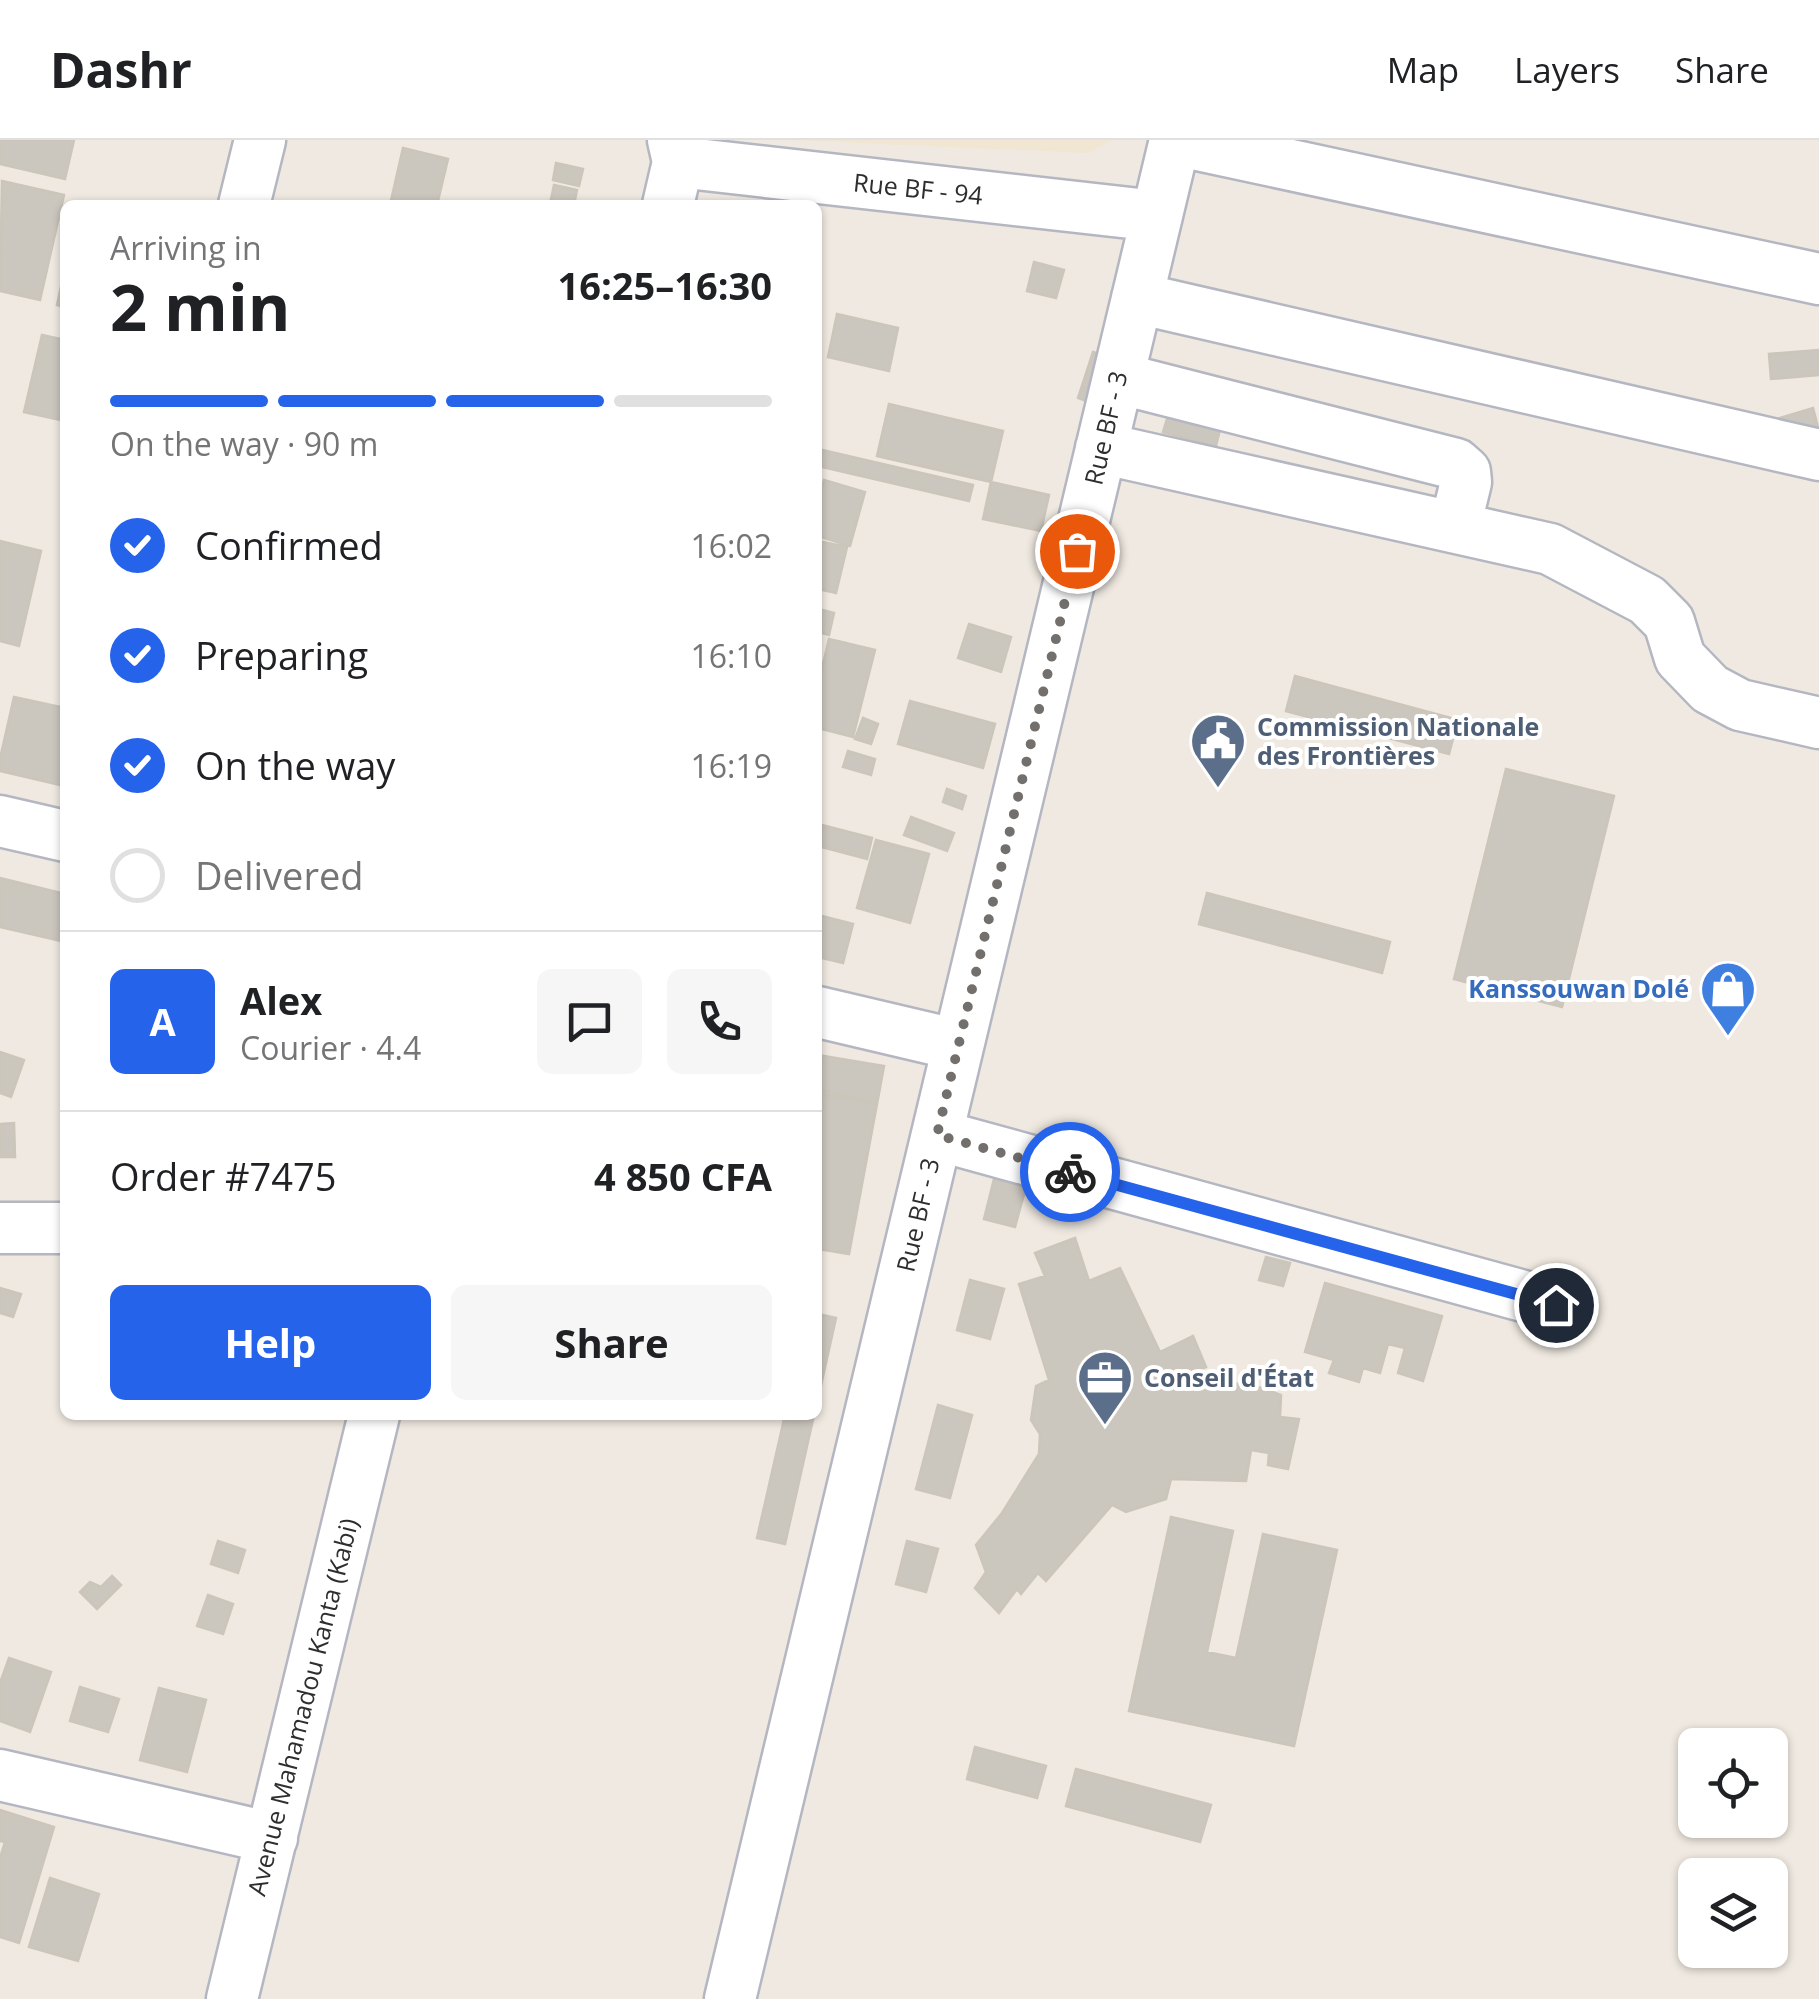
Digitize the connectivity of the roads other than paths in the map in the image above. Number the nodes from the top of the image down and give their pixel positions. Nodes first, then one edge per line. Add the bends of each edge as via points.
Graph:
1 (260, 140) edge
2 (1175, 140) edge
3 (673, 169) edge
4 (245, 200) edge
5 (1157, 216) junction
6 (1819, 279) edge
7 (1138, 298) junction
8 (1118, 378) junction
9 (1102, 448) junction
10 (1819, 456) edge
11 (1455, 528) junction
12 (1819, 723) edge
13 (0, 821) edge
14 (60, 835) edge
15 (822, 1013) edge
16 (958, 1045) junction
17 (937, 1135) junction
18 (0, 1228) edge
19 (60, 1228) edge
20 (1556, 1305) dead end
21 (373, 1420) edge
22 (0, 1775) edge
23 (272, 1838) junction
24 (232, 1999) edge
25 (730, 1999) edge

1 - 4 street
2 - 5 street, Rue BF - 3
2 - 6 street
3 - 5 street, Rue BF - 94
5 - 7 street, Rue BF - 3
7 - 8 street, Rue BF - 3
7 - 10 street
8 - 9 street, Rue BF - 3
8 - 11 street via 1456,464 1466,482
9 - 11 street
9 - 16 street, Rue BF - 3
11 - 12 street via 1550,548 1646,600 1669,622 1680,658 1710,689 1740,705
13 - 14 street
15 - 16 street
16 - 17 street, Rue BF - 3
17 - 20 street
17 - 25 street, Rue BF - 3
18 - 19 street
21 - 23 street, Avenue Mahamadou Kanta (Kabi)
22 - 23 street
23 - 24 street, Avenue Mahamadou Kanta (Kabi)

